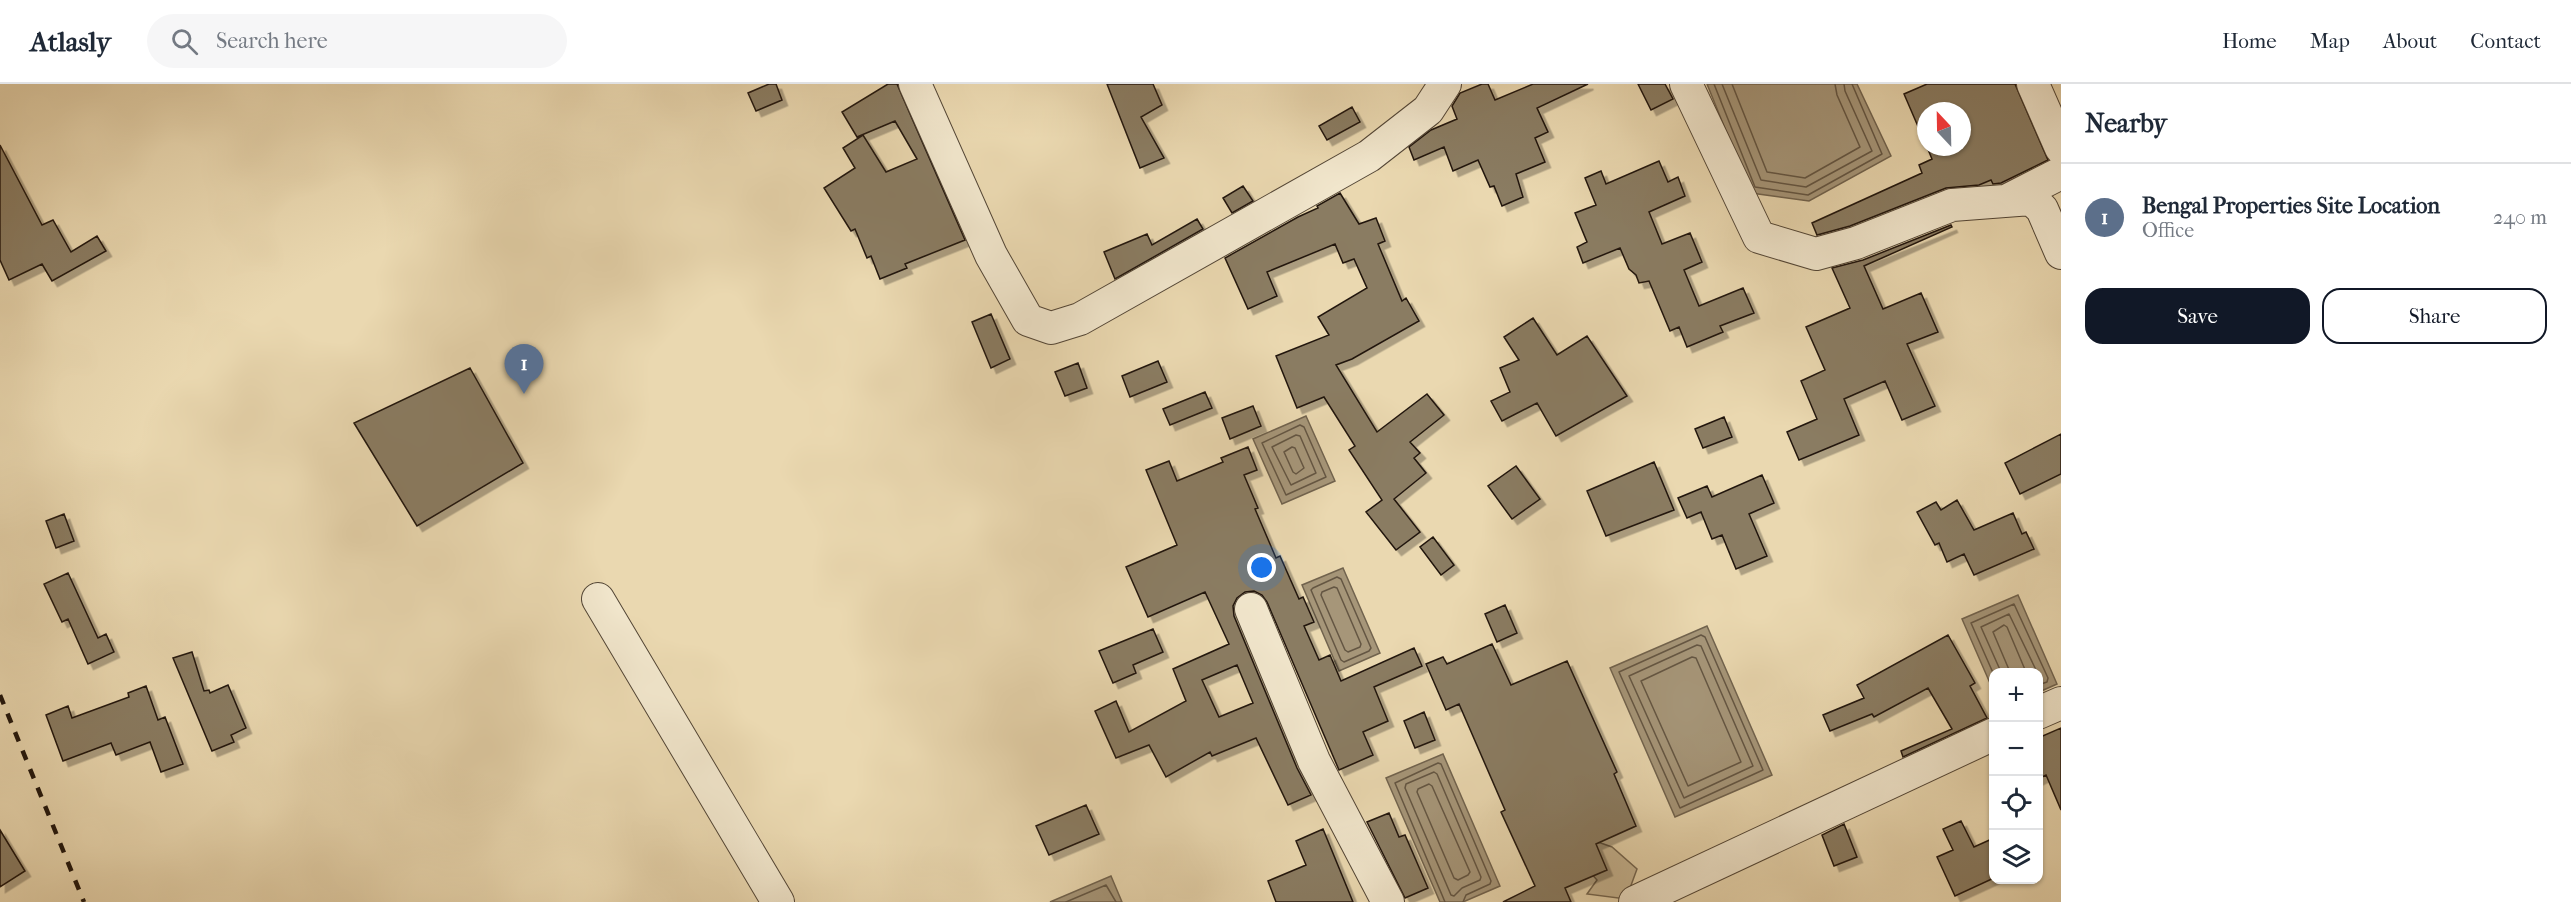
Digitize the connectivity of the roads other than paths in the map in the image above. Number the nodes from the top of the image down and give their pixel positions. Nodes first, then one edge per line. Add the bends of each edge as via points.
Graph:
1 (915, 84) edge
2 (1445, 84) edge
3 (1686, 84) edge
4 (2033, 84) edge
5 (2061, 148) edge
6 (2061, 173) edge
7 (2010, 199) junction
8 (2061, 253) edge
9 (598, 599) dead end
10 (1251, 609) dead end
11 (2061, 703) edge
12 (2043, 711) edge
13 (1989, 736) edge
14 (778, 902) edge
15 (1388, 902) edge
16 (1635, 902) edge

1 - 2 street via 991,255 1028,320 1051,328 1080,319 1369,156 1428,110
3 - 7 street via 1759,237 1816,254 1856,243 1952,205
4 - 5 street
6 - 7 street
7 - 8 street via 2031,199 2042,208
9 - 14 street
10 - 15 street via 1314,761
11 - 12 street
13 - 16 street

